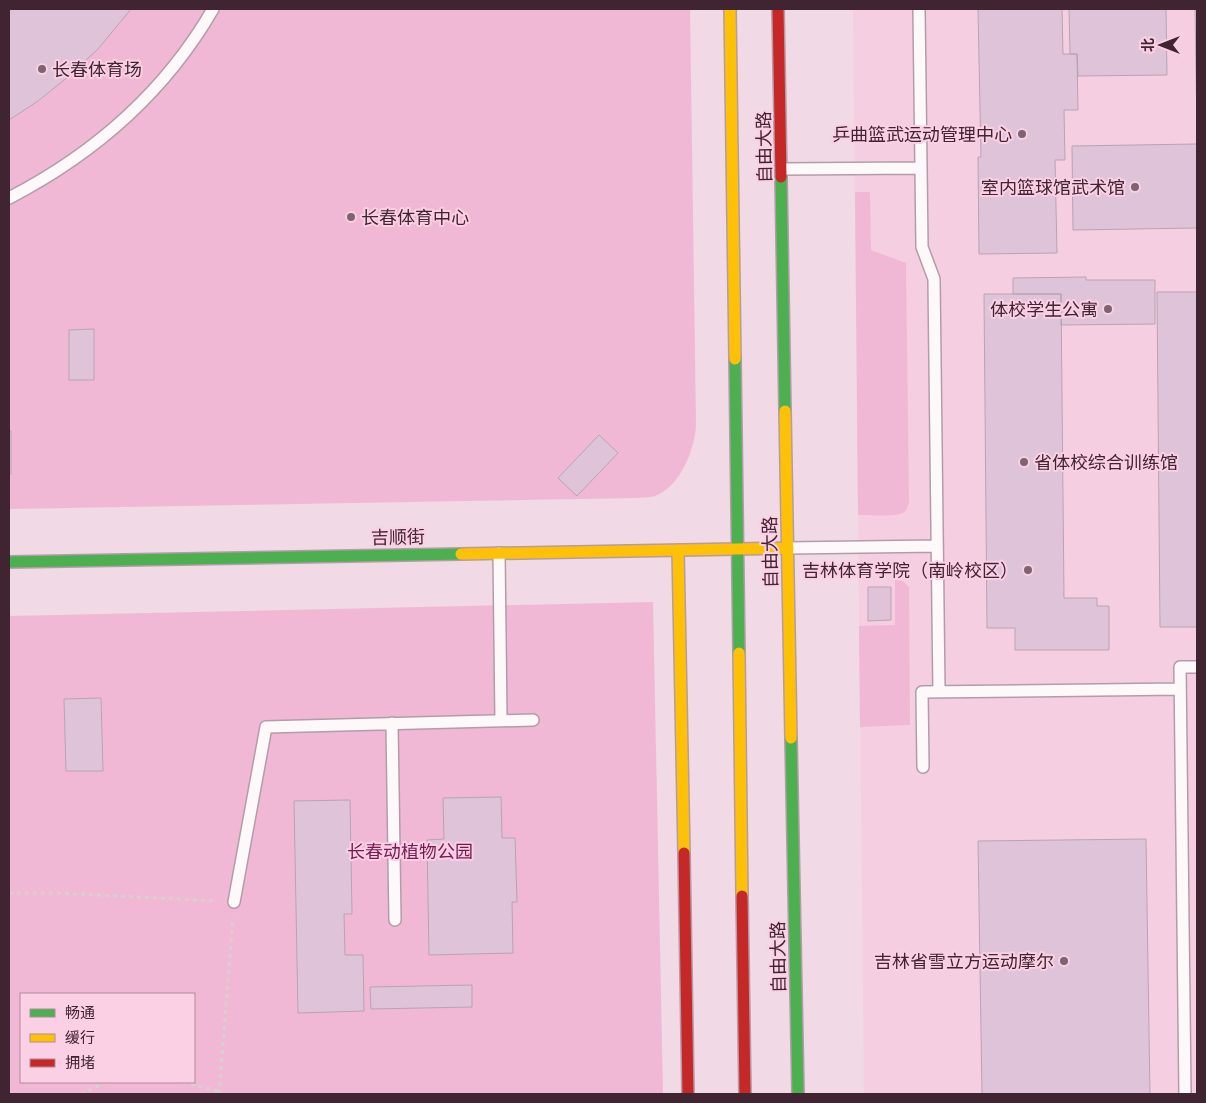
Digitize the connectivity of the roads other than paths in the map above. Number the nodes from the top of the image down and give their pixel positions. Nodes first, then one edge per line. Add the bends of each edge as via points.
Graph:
1 (213, 9) edge
2 (730, 9) edge
3 (778, 9) edge
4 (919, 9) edge
5 (921, 168) junction
6 (782, 169) junction
7 (9, 198) edge
8 (937, 546) junction
9 (788, 548) junction
10 (738, 549) junction
11 (678, 550) junction
12 (499, 553) junction
13 (9, 562) edge
14 (1197, 667) edge
15 (1180, 689) junction
16 (939, 692) junction
17 (501, 720) junction
18 (533, 720) dead end
19 (392, 723) junction
20 (923, 767) dead end
21 (234, 902) road end
22 (395, 920) dead end
23 (688, 1094) edge
24 (745, 1094) edge
25 (798, 1094) edge
26 (1185, 1094) edge

1 - 7 lane via 178,62 114,129 40,182
2 - 10 main road, 自由大路
3 - 6 main road, 自由大路
4 - 5 lane
5 - 6 lane
5 - 8 lane via 922,247 934,279
6 - 9 main road, 自由大路
8 - 9 lane
8 - 16 lane
9 - 10 main road, 吉顺街
9 - 25 main road, 自由大路
10 - 11 main road, 吉顺街
10 - 24 main road, 自由大路
11 - 12 main road, 吉顺街
11 - 23 main road
12 - 13 main road, 吉顺街
12 - 17 lane
14 - 15 lane via 1180,667
15 - 16 lane
15 - 26 lane
16 - 20 lane via 922,692
17 - 18 lane
17 - 19 lane
19 - 21 lane via 266,726
19 - 22 lane

